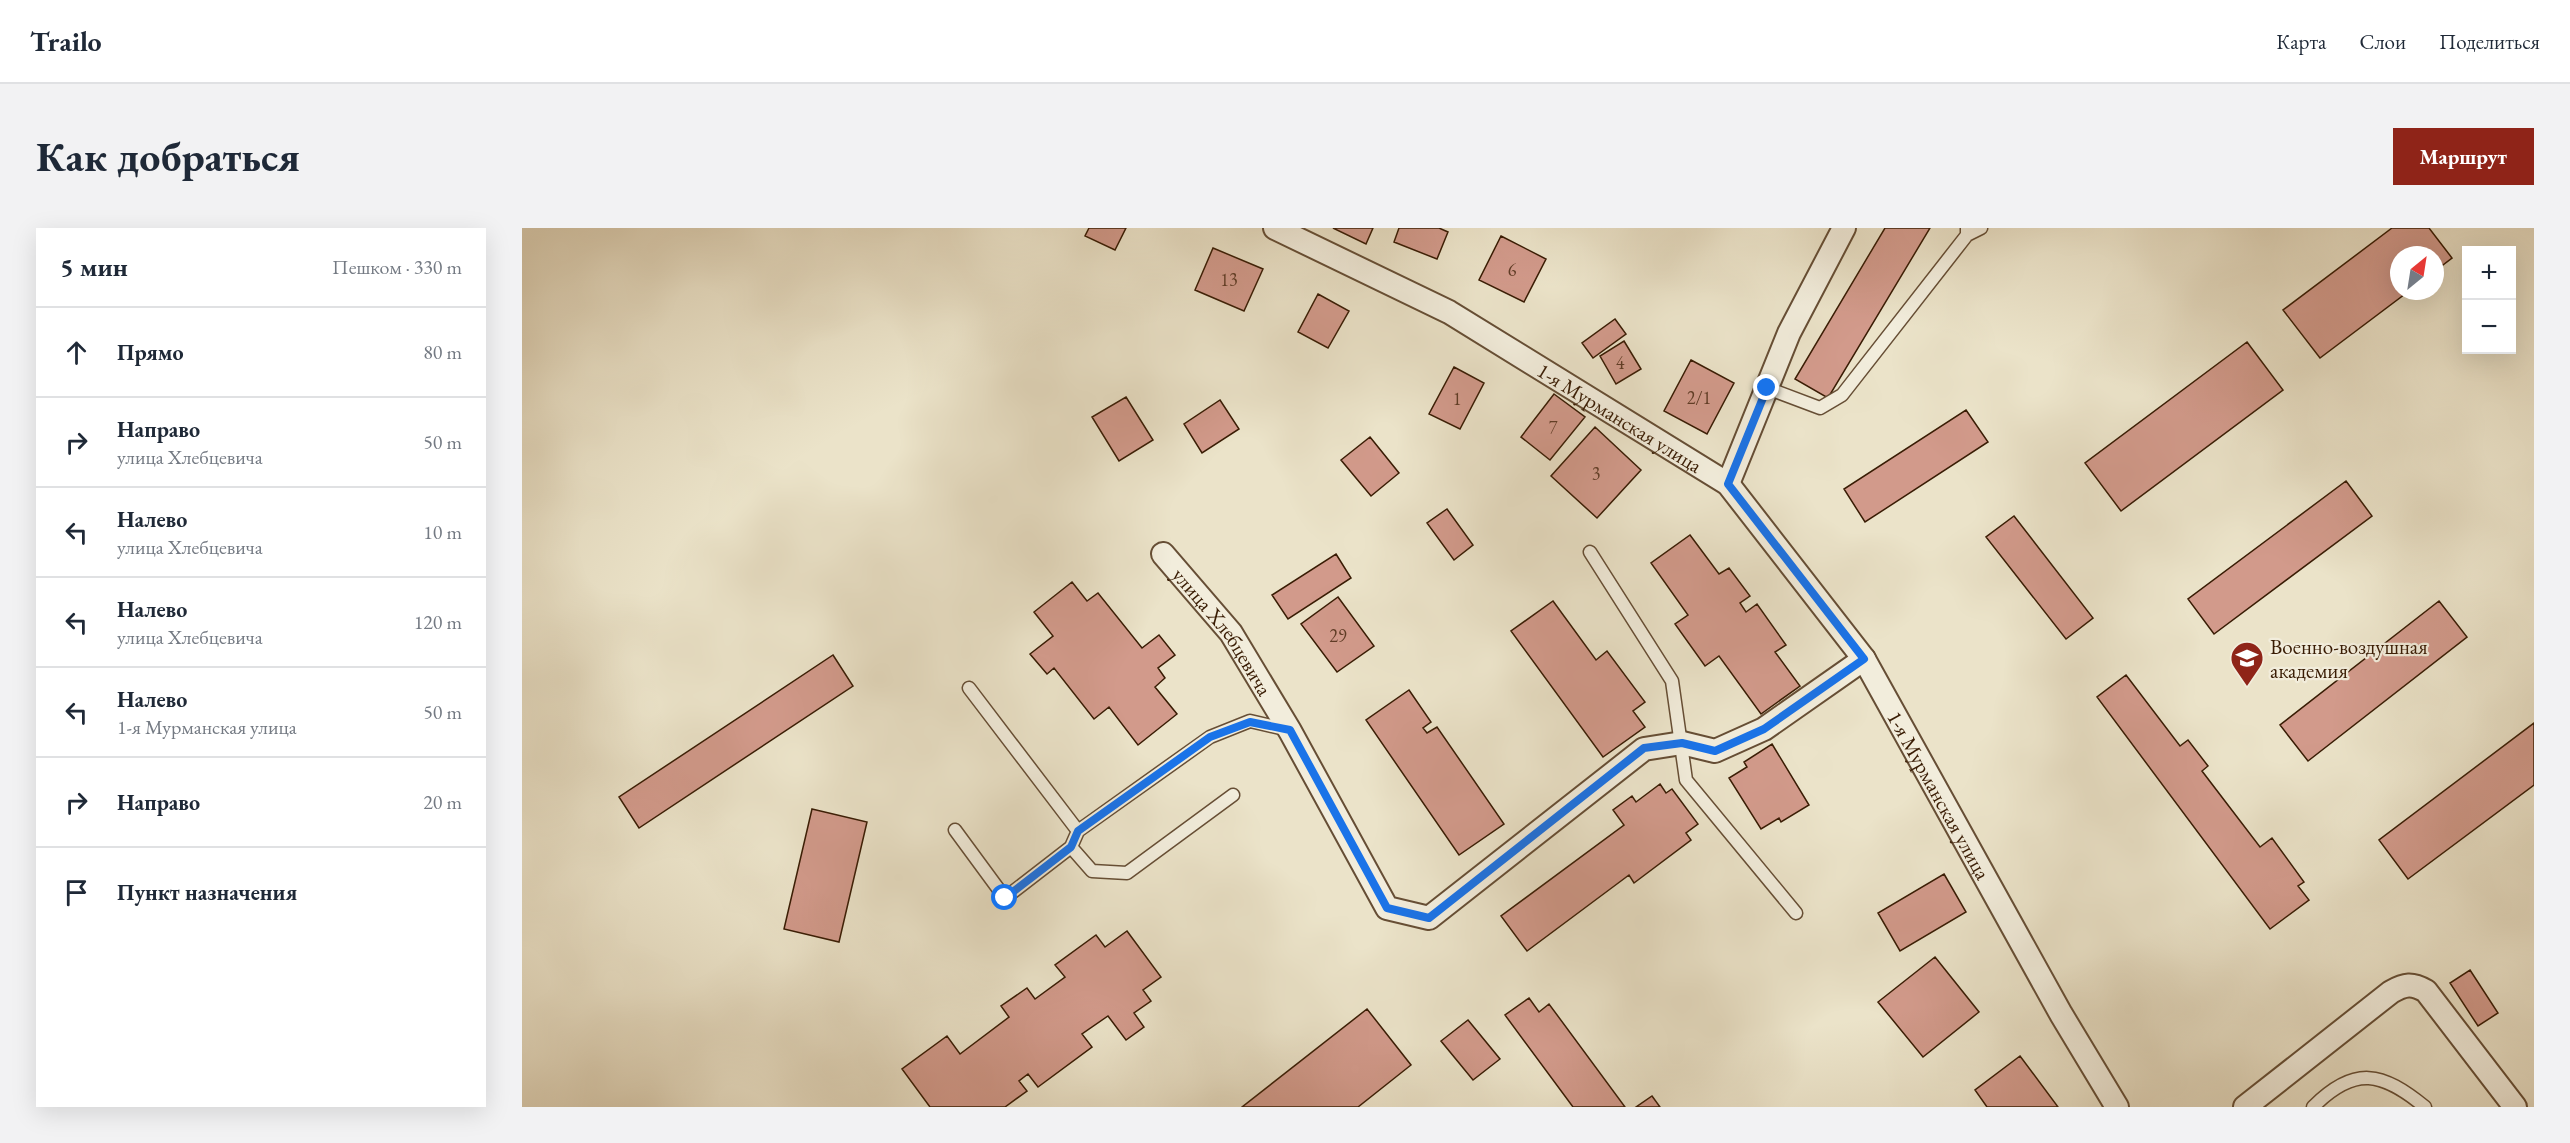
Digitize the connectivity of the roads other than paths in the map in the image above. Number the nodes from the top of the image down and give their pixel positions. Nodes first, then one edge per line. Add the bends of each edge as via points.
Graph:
1 (1275, 228) edge
2 (1844, 228) edge
3 (1981, 228) edge
4 (1967, 232) edge
5 (1767, 388) junction
6 (1728, 484) junction
7 (1590, 552) dead end
8 (1163, 554) dead end
9 (1864, 659) junction
10 (969, 688) dead end
11 (1290, 730) junction
12 (1682, 743) junction
13 (1233, 795) dead end
14 (955, 830) dead end
15 (1078, 831) junction
16 (1071, 847) junction
17 (1796, 913) dead end
18 (2117, 1107) edge
19 (2245, 1107) edge
20 (2313, 1107) edge
21 (2425, 1107) edge
22 (2515, 1107) edge

1 - 6 street, 1-я Мурманская улица via 1449,312
2 - 5 street via 1789,333
3 - 4 lane
4 - 5 lane via 1842,395 1820,408
5 - 6 street
6 - 9 street, 1-я Мурманская улица
7 - 12 lane via 1672,681
8 - 11 street, улица Хлебцевича via 1231,633
9 - 12 street, улица Хлебцевича via 1764,729 1715,751
9 - 18 street, 1-я Мурманская улица via 2061,1014
10 - 15 lane
11 - 12 street, улица Хлебцевича via 1387,908 1429,918 1644,748
11 - 15 lane via 1250,722 1210,737
12 - 17 lane via 1686,780
13 - 16 lane via 1127,873 1092,871
14 - 16 lane via 1005,898
15 - 16 lane
19 - 22 street via 2404,984 2426,991
20 - 21 lane via 2341,1085 2366,1077 2394,1086

